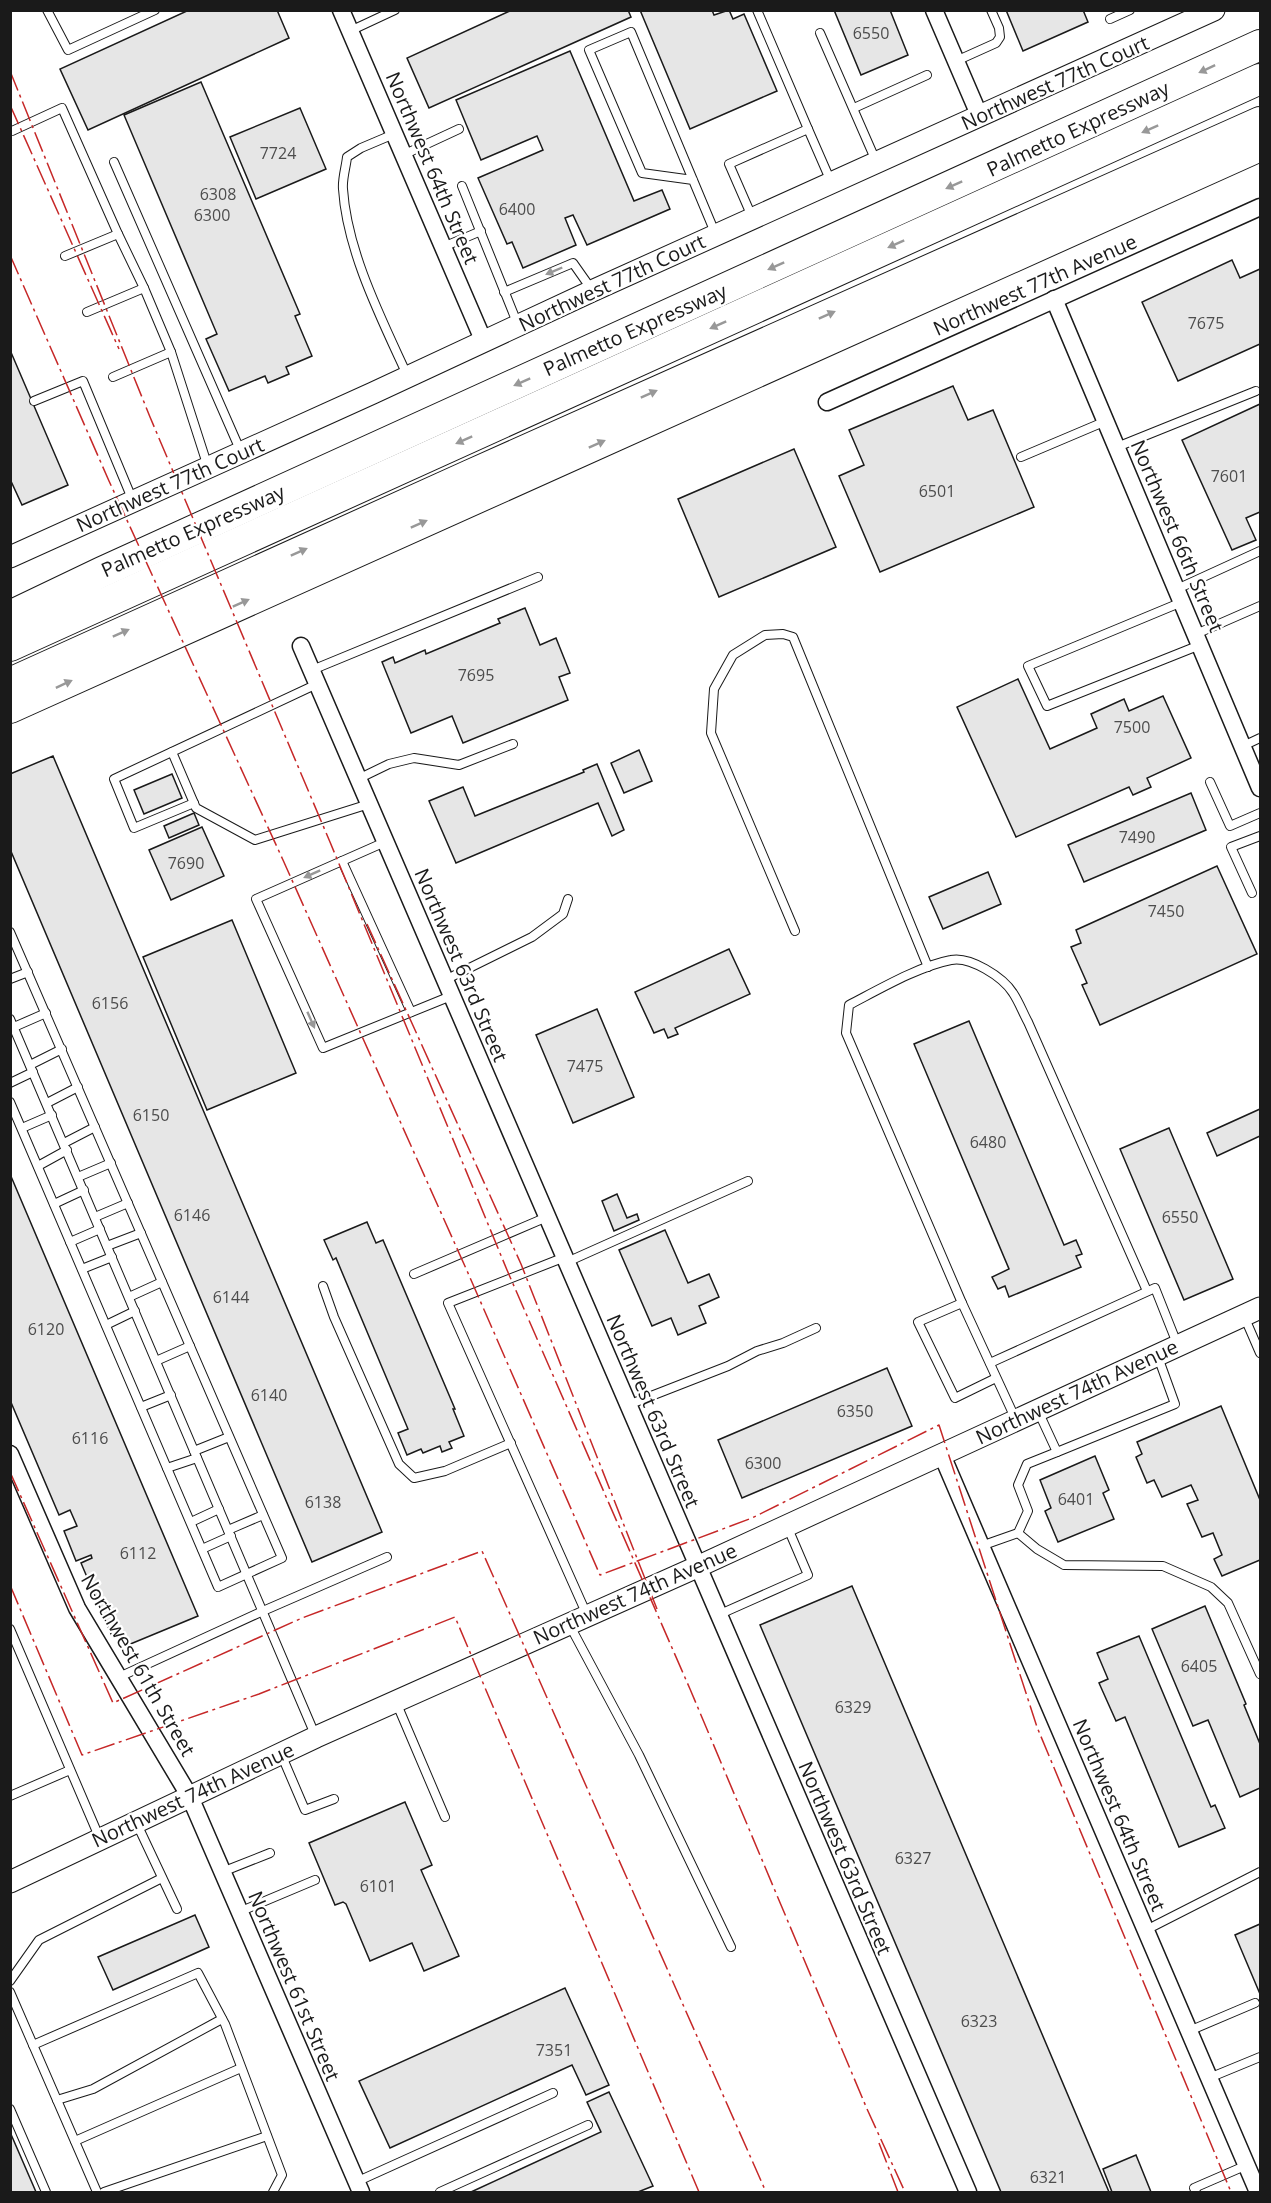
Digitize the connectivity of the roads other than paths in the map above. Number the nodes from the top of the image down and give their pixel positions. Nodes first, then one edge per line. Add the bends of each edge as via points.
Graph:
1 (47, 10) edge
2 (155, 10) edge
3 (341, 10) edge
4 (395, 10) edge
5 (757, 10) edge
6 (934, 10) edge
7 (991, 10) edge
8 (1130, 10) edge
9 (1214, 10) edge
10 (1110, 19) dead end
11 (350, 31) junction
12 (820, 33) dead end
13 (1260, 45) edge
14 (956, 61) junction
15 (927, 75) dead end
16 (1260, 79) edge
17 (854, 108) junction
18 (980, 117) junction
19 (1260, 122) edge
20 (459, 129) dead end
21 (808, 129) junction
22 (12, 131) dead end
23 (394, 134) junction
24 (1260, 146) edge
25 (403, 155) junction
26 (114, 162) dead end
27 (878, 164) junction
28 (693, 180) junction
29 (832, 184) junction
30 (462, 186) dead end
31 (1260, 207) edge
32 (753, 219) junction
33 (481, 231) junction
34 (118, 234) junction
35 (716, 235) junction
36 (443, 248) junction
37 (65, 256) dead end
38 (144, 288) junction
39 (592, 291) junction
40 (504, 292) junction
41 (1054, 299) junction
42 (87, 312) dead end
43 (519, 326) junction
44 (484, 342) junction
45 (171, 352) junction
46 (114, 377) dead end
47 (408, 377) junction
48 (1256, 391) dead end
49 (34, 401) dead end
50 (827, 402) dead end
51 (1106, 421) junction
52 (1117, 447) junction
53 (241, 453) junction
54 (1021, 457) dead end
55 (208, 467) junction
56 (133, 502) junction
57 (1260, 551) edge
58 (10, 557) edge
59 (538, 577) dead end
60 (1179, 596) junction
61 (1260, 606) edge
62 (10, 616) edge
63 (1198, 640) junction
64 (10, 646) edge
65 (301, 646) dead end
66 (314, 677) junction
67 (10, 683) edge
68 (10, 708) edge
69 (1260, 738) edge
70 (513, 744) dead end
71 (1243, 746) junction
72 (172, 752) junction
73 (358, 779) junction
74 (1210, 782) dead end
75 (1260, 788) edge
76 (194, 803) junction
77 (369, 804) junction
78 (1260, 813) edge
79 (1260, 836) edge
80 (385, 842) junction
81 (342, 861) junction
82 (1252, 893) dead end
83 (568, 899) dead end
84 (795, 931) dead end
85 (11, 933) edge
86 (928, 967) junction
87 (28, 972) junction
88 (10, 980) edge
89 (448, 988) junction
90 (46, 1012) junction
91 (411, 1012) junction
92 (12, 1023) edge
93 (62, 1049) junction
94 (32, 1068) junction
95 (10, 1083) edge
96 (78, 1087) junction
97 (10, 1102) edge
98 (47, 1103) junction
99 (52, 1114) junction
100 (95, 1127) junction
101 (22, 1128) junction
102 (65, 1147) junction
103 (111, 1163) junction
104 (38, 1166) junction
105 (78, 1177) junction
106 (748, 1181) dead end
107 (84, 1190) junction
108 (128, 1203) junction
109 (54, 1204) junction
110 (95, 1217) junction
111 (547, 1217) junction
112 (100, 1229) junction
113 (141, 1233) junction
114 (70, 1242) junction
115 (107, 1246) junction
116 (112, 1257) junction
117 (566, 1260) junction
118 (82, 1269) junction
119 (414, 1274) dead end
120 (162, 1282) junction
121 (323, 1286) dead end
122 (1147, 1291) junction
123 (129, 1297) junction
124 (962, 1303) junction
125 (135, 1311) junction
126 (1252, 1312) edge
127 (106, 1325) junction
128 (816, 1328) dead end
129 (190, 1346) junction
130 (1178, 1346) junction
131 (1260, 1353) edge
132 (1158, 1355) junction
133 (156, 1361) junction
134 (990, 1363) junction
135 (996, 1378) junction
136 (171, 1395) junction
137 (627, 1405) junction
138 (141, 1407) junction
139 (1038, 1411) junction
140 (1016, 1421) junction
141 (229, 1437) junction
142 (511, 1443) junction
143 (1057, 1452) junction
144 (10, 1454) edge
145 (196, 1454) junction
146 (942, 1455) junction
147 (167, 1468) junction
148 (219, 1509) junction
149 (263, 1515) junction
150 (190, 1522) junction
151 (787, 1526) junction
152 (230, 1533) junction
153 (1018, 1533) junction
154 (981, 1546) junction
155 (202, 1549) junction
156 (387, 1557) dead end
157 (697, 1567) junction
158 (247, 1574) junction
159 (263, 1611) junction
160 (717, 1615) junction
161 (578, 1619) junction
162 (10, 1629) edge
163 (1260, 1674) edge
164 (117, 1678) junction
165 (396, 1702) junction
166 (316, 1737) junction
167 (281, 1754) junction
168 (70, 1770) junction
169 (10, 1796) edge
170 (190, 1797) junction
171 (334, 1798) dead end
172 (445, 1817) dead end
173 (136, 1822) junction
174 (100, 1839) junction
175 (270, 1853) dead end
176 (222, 1872) junction
177 (1260, 1872) edge
178 (162, 1878) junction
179 (315, 1880) dead end
180 (10, 1881) edge
181 (177, 1909) dead end
182 (239, 1912) junction
183 (1146, 1930) junction
184 (731, 1947) dead end
185 (10, 1981) edge
186 (10, 1992) edge
187 (1255, 2003) dead end
188 (222, 2019) junction
189 (1189, 2031) junction
190 (33, 2045) junction
191 (1260, 2057) edge
192 (241, 2068) junction
193 (1209, 2078) junction
194 (552, 2093) dead end
195 (57, 2100) junction
196 (10, 2109) edge
197 (588, 2125) dead end
198 (267, 2136) junction
199 (75, 2141) junction
200 (1253, 2170) edge
201 (358, 2187) edge
202 (46, 2193) edge
203 (97, 2193) edge
204 (104, 2193) edge
205 (273, 2193) edge
206 (440, 2193) edge
207 (968, 2193) edge
208 (1196, 2193) edge
209 (1258, 2193) edge

1 - 2 lane via 68,50
3 - 11 street, Northwest 64th Street
4 - 11 lane
5 - 21 lane
6 - 14 street
7 - 14 lane via 999,28 996,43
8 - 10 lane
9 - 18 street, Northwest 77th Court
11 - 23 street, Northwest 64th Street
12 - 17 lane
13 -> 62 highway, Palmetto Expressway
14 - 18 street
15 - 17 lane
16 -> 64 highway
17 - 27 lane
18 - 27 street, Northwest 77th Court
67 -> 19 highway
20 - 25 lane
21 - 29 lane
21 - 32 lane via 729,164
22 - 34 lane via 62,108
23 - 25 street, Northwest 64th Street
23 - 47 lane via 347,157 342,187 350,237
68 -> 24 highway
25 - 36 street, Northwest 64th Street
26 - 53 lane
27 - 29 street, Northwest 77th Court
28 - 28 lane via 631,32 589,50 642,173
28 - 35 lane
29 - 32 street, Northwest 77th Court
30 - 33 lane
31 - 41 street, Northwest 77th Avenue
32 - 35 street, Northwest 77th Court
33 - 36 lane
33 - 40 lane
34 - 37 lane
34 - 38 lane
35 - 39 street, Northwest 77th Court
36 - 44 street, Northwest 64th Street
38 - 42 lane
38 - 45 lane
39 -> 40 lane via 573,262
39 - 43 street, Northwest 77th Court
40 - 43 lane
41 - 50 street, Northwest 77th Avenue
41 - 51 street, Northwest 66th Street
43 - 44 street, Northwest 77th Court
44 - 47 street, Northwest 77th Court
45 - 46 lane
45 - 55 lane
47 - 53 street, Northwest 77th Court
48 - 52 lane
49 - 56 lane via 82,381
51 - 52 street, Northwest 66th Street
51 - 54 lane
52 - 60 street, Northwest 66th Street
53 - 55 street, Northwest 77th Court
55 - 56 street, Northwest 77th Court
56 - 58 street, Northwest 77th Court
57 - 60 lane
59 - 66 lane
60 - 63 street, Northwest 66th Street
60 - 63 lane via 1028,666 1047,706
61 - 63 lane
63 - 71 street, Northwest 66th Street
65 - 66 street, Northwest 63rd Street
66 - 72 lane
66 - 73 street, Northwest 63rd Street
69 - 71 lane
70 - 73 lane via 459,765 414,758 389,764
71 - 75 street, Northwest 66th Street
72 - 76 lane
72 - 76 lane via 114,779 134,828
73 - 77 street, Northwest 63rd Street
74 - 78 lane via 1230,826
76 - 77 lane via 196,808 255,840
77 - 80 street, Northwest 63rd Street
79 - 82 lane via 1231,847
80 - 81 lane
80 - 89 street, Northwest 63rd Street
81 - 91 lane
81 -> 91 lane via 256,899 323,1048
83 - 89 lane via 563,914 532,937
84 - 86 lane via 711,733 714,689 733,655 765,635 793,637
85 - 87 lane
86 - 122 lane via 953,959 976,963 1012,992
86 - 124 lane via 849,1005 846,1033
87 - 88 lane
87 - 90 lane
89 - 91 lane
89 - 111 street, Northwest 63rd Street
90 - 92 lane
90 - 93 lane
92 - 94 lane
93 - 94 lane
93 - 96 lane
94 - 95 lane
94 - 98 lane
96 - 98 lane
96 - 100 lane
97 - 101 lane
98 - 99 lane
99 - 101 lane
99 - 102 lane
100 - 102 lane
100 - 103 lane
101 - 104 lane
102 - 104 lane
102 - 105 lane
103 - 105 lane
103 - 108 lane
104 - 109 lane
105 - 107 lane
106 - 117 lane
107 - 109 lane
107 - 110 lane
108 - 110 lane
108 - 113 lane
109 - 114 lane
110 - 112 lane
111 - 117 street, Northwest 63rd Street
111 - 119 lane
112 - 114 lane
112 - 115 lane
113 - 115 lane
113 - 120 lane
114 - 118 lane
115 - 116 lane
116 - 118 lane
116 - 123 lane
117 - 137 street, Northwest 63rd Street
117 - 142 lane via 448,1303
118 - 127 lane
120 - 123 lane
120 - 129 lane
121 - 142 lane via 399,1464 407,1473 414,1478 445,1471
122 - 130 lane via 1155,1287
122 - 134 lane
123 - 125 lane
124 - 134 lane
124 - 135 lane via 918,1322 956,1398
125 - 127 lane
125 - 133 lane
126 - 130 street, Northwest 74th Avenue
126 - 131 lane
127 - 138 lane
128 - 137 lane
129 - 133 lane
129 - 141 lane
130 - 132 street, Northwest 74th Avenue
132 - 139 street, Northwest 74th Avenue
132 - 143 lane via 1175,1404
133 - 136 lane
134 - 135 lane
135 - 140 lane
136 - 138 lane
136 - 145 lane
137 - 157 street, Northwest 63rd Street
138 - 147 lane
139 - 140 street, Northwest 74th Avenue
139 - 143 lane
140 - 146 street, Northwest 74th Avenue
141 - 145 lane
141 - 149 lane
142 - 161 lane
143 - 153 lane via 1027,1464 1018,1485 1028,1511
144 - 164 street, Northwest 61th Street via 76,1608
145 - 147 lane
145 - 148 lane
146 - 151 street, Northwest 74th Avenue
146 - 154 street, Northwest 64th Street
147 - 150 lane
148 - 150 lane
148 - 152 lane
149 - 152 lane
149 - 158 lane via 282,1558
150 - 155 lane
151 - 157 street, Northwest 74th Avenue
151 - 160 lane via 808,1575
152 - 155 lane
152 - 158 lane
153 - 154 lane
153 - 163 lane via 1064,1565 1163,1566 1211,1587 1228,1603
154 - 183 street, Northwest 64th Street
155 - 158 lane via 218,1587
156 - 159 lane
157 - 160 street, Northwest 63rd Street
157 - 161 street, Northwest 74th Avenue
158 - 159 lane
159 - 164 lane
159 - 166 lane
160 - 207 street, Northwest 63rd Street
161 - 165 street, Northwest 74th Avenue
161 - 184 lane
162 - 168 lane
164 - 170 street, Northwest 61th Street
165 - 166 street, Northwest 74th Avenue
165 - 172 lane
166 - 167 street, Northwest 74th Avenue
167 - 170 street, Northwest 74th Avenue
167 - 171 lane via 305,1810
168 - 169 lane
168 - 174 lane
170 - 173 street, Northwest 74th Avenue
170 - 176 street, Northwest 61st Street
173 - 174 street, Northwest 74th Avenue
173 - 178 lane
174 - 180 street, Northwest 74th Avenue
175 - 176 lane
176 - 182 street, Northwest 61st Street
177 - 183 lane
178 - 181 lane
178 - 185 lane via 39,1940
179 - 182 lane
182 - 201 street, Northwest 61st Street
183 - 189 street, Northwest 64th Street
186 - 190 lane
187 - 189 lane
188 - 190 lane via 198,1973
188 - 192 lane
188 - 195 lane via 93,2089
189 - 193 street, Northwest 64th Street
190 - 195 lane
191 - 193 lane
192 - 198 lane
192 - 199 lane
193 - 200 street, Northwest 64th Street
194 - 201 lane
195 - 199 lane
196 - 202 lane
197 - 206 lane
198 - 204 lane
198 - 205 lane via 282,2175
199 - 203 lane
200 - 208 lane via 1194,2188
200 - 209 street, Northwest 64th Street

